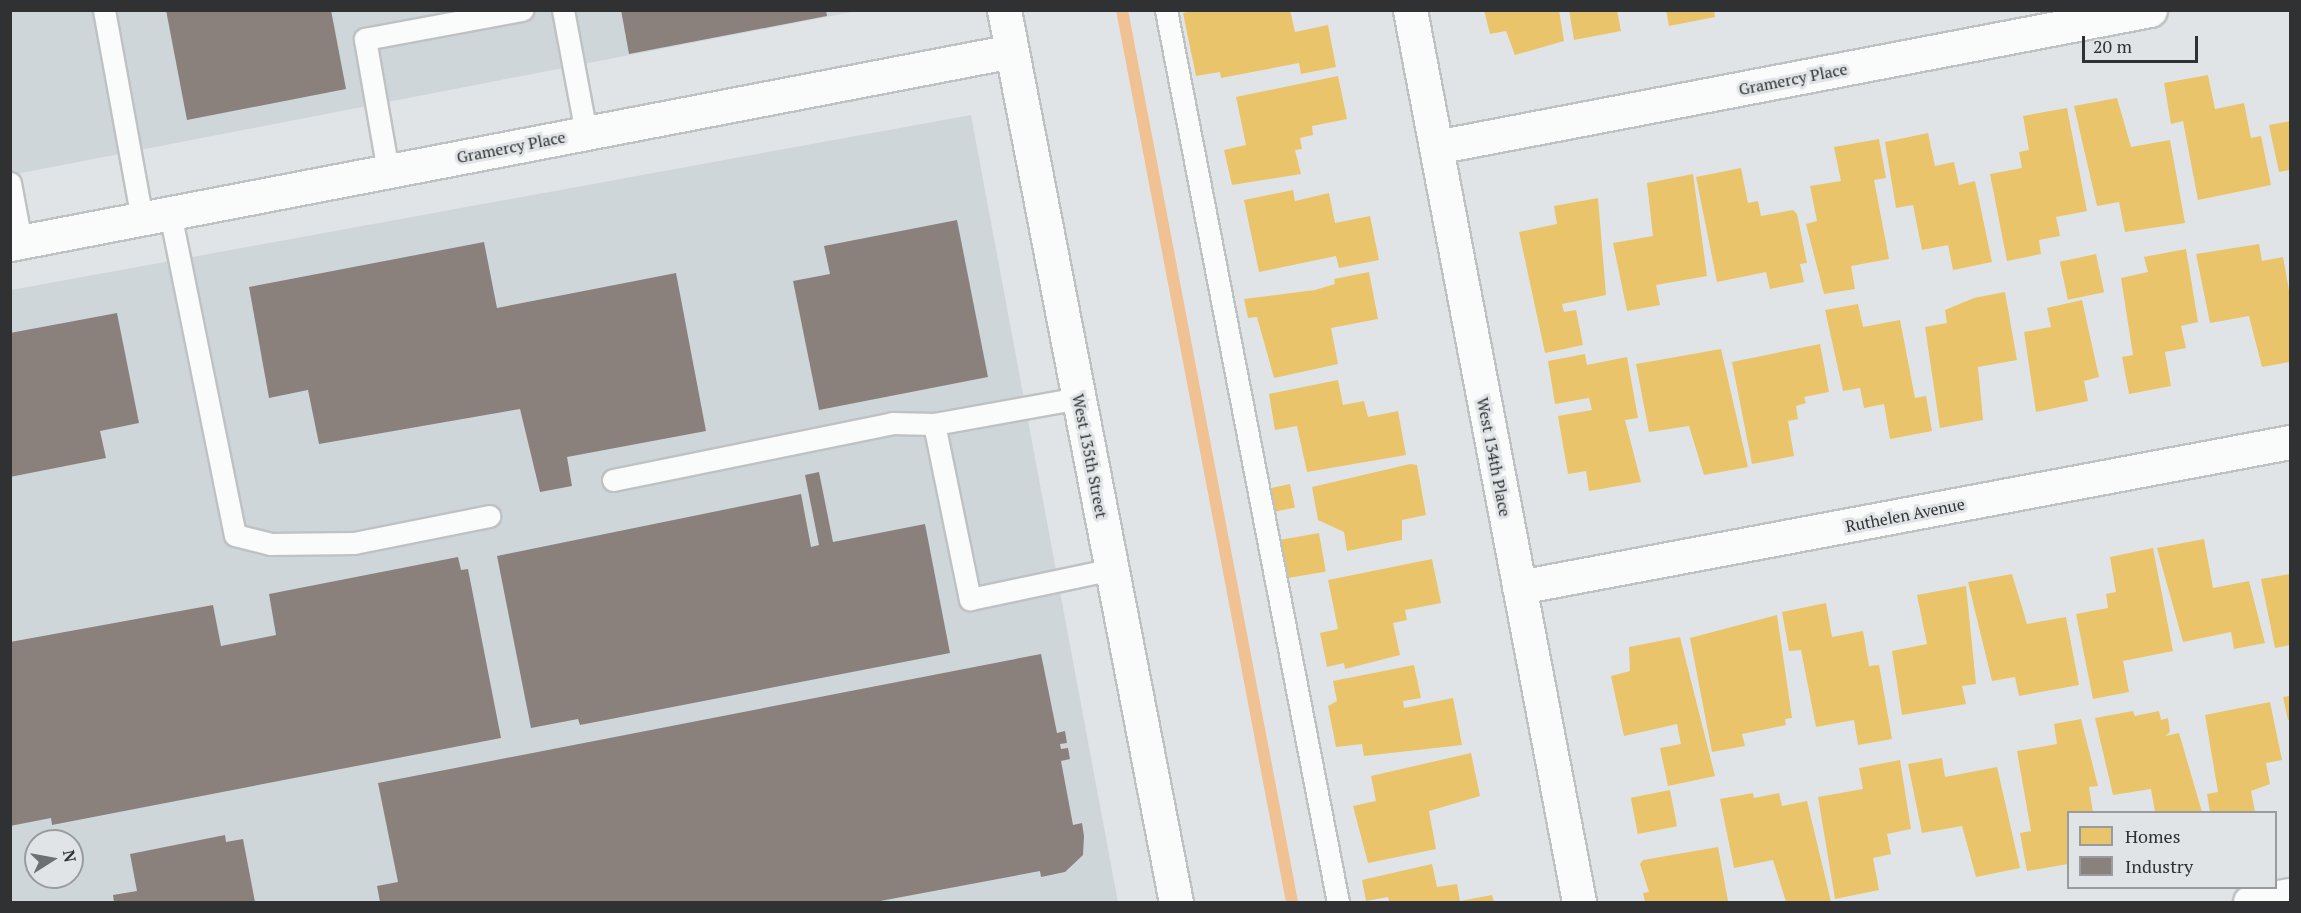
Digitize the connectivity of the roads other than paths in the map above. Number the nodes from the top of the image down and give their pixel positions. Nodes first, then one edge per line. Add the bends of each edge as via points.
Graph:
1 (104, 10) edge
2 (522, 10) edge
3 (563, 10) edge
4 (1004, 10) edge
5 (1166, 10) edge
6 (1410, 10) edge
7 (2150, 10) edge
8 (1012, 51) junction
9 (586, 133) junction
10 (1436, 147) junction
11 (388, 171) junction
12 (10, 183) edge
13 (156, 216) junction
14 (16, 243) edge
15 (1079, 398) junction
16 (934, 423) junction
17 (2290, 442) edge
18 (613, 480) dead end
19 (489, 516) dead end
20 (1112, 569) junction
21 (1519, 587) junction
22 (2290, 895) edge
23 (1171, 902) edge
24 (1338, 903) edge
25 (1579, 903) edge
26 (2250, 903) edge

1 - 13 lane
2 - 11 lane via 365,39
3 - 9 lane
4 - 8 street, West 135th Street
5 - 24 lane
6 - 10 street, West 134th Place
7 - 10 street, Gramercy Place
8 - 9 street, Gramercy Place
8 - 15 street, West 135th Street
9 - 11 street, Gramercy Place
10 - 21 street, West 134th Place
11 - 13 street, Gramercy Place
12 - 14 lane
13 - 14 street, Gramercy Place
13 - 19 lane via 235,535 270,544 354,543
15 - 16 lane
15 - 20 street, West 135th Street
16 - 18 lane via 892,423
16 - 20 lane via 970,599
17 - 21 street, Ruthelen Avenue
20 - 23 street, West 135th Street
21 - 25 street, West 134th Place
22 - 26 street

